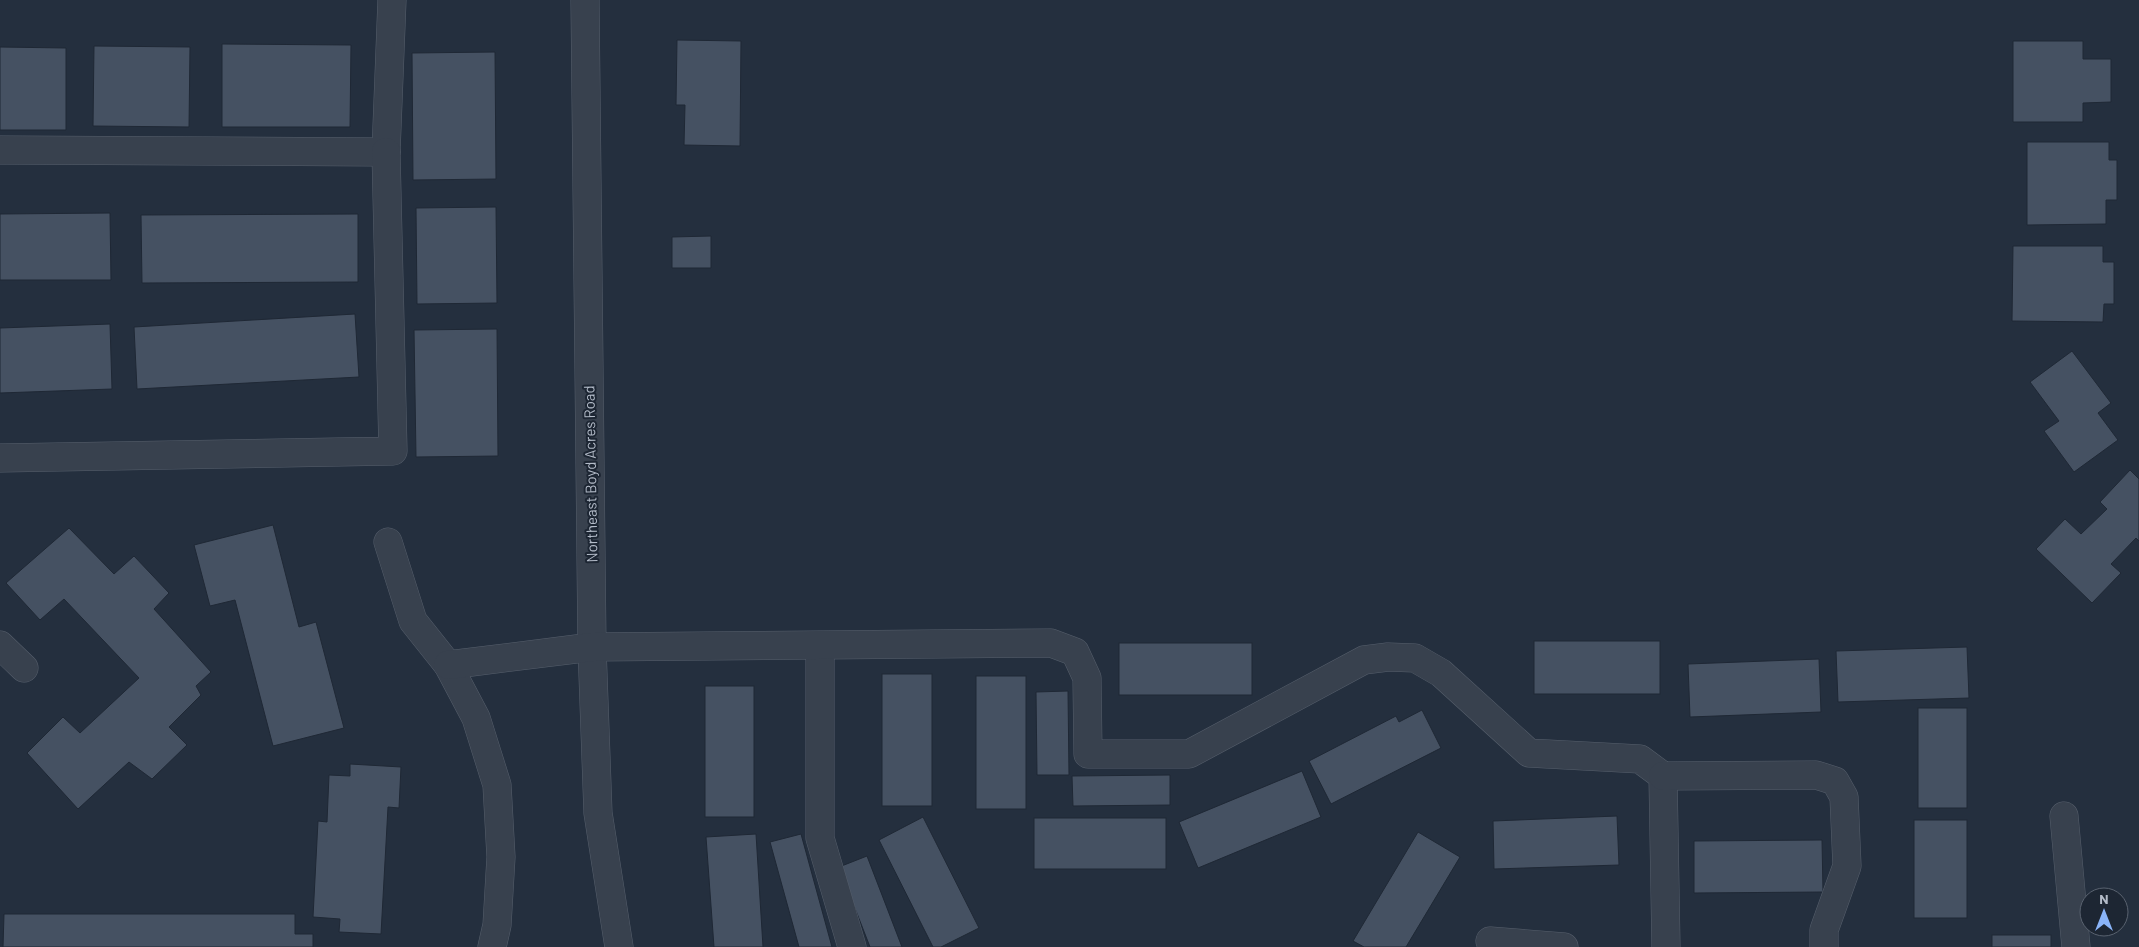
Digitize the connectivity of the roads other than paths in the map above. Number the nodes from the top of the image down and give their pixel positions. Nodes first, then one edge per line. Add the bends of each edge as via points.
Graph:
1 (392, 0) edge
2 (585, 0) edge
3 (0, 150) edge
4 (386, 152) junction
5 (0, 458) edge
6 (388, 542) dead end
7 (0, 645) edge
8 (820, 646) junction
9 (592, 647) junction
10 (448, 665) junction
11 (24, 668) dead end
12 (1663, 776) junction
13 (2064, 816) dead end
14 (1490, 941) dead end
15 (492, 947) edge
16 (619, 947) edge
17 (852, 947) edge
18 (1564, 947) edge
19 (1666, 947) edge
20 (1824, 947) edge
21 (2076, 947) edge

1 - 4 street
2 - 9 street, Northeast Boyd Acres Road
3 - 4 street
4 - 5 street via 393,451
6 - 10 street via 414,621
7 - 11 street
8 - 9 street
8 - 12 street via 1050,643 1075,652 1088,678 1088,754 1189,754 1364,660 1415,658 1441,673 1530,753 1640,759
8 - 17 street via 820,838
9 - 10 street
9 - 16 street, Northeast Boyd Acres Road via 598,813
10 - 15 street via 476,718 497,785 501,857 497,925
12 - 19 street
12 - 20 street via 1816,775 1835,781 1844,796 1847,866 1824,930
13 - 21 street
14 - 18 street

